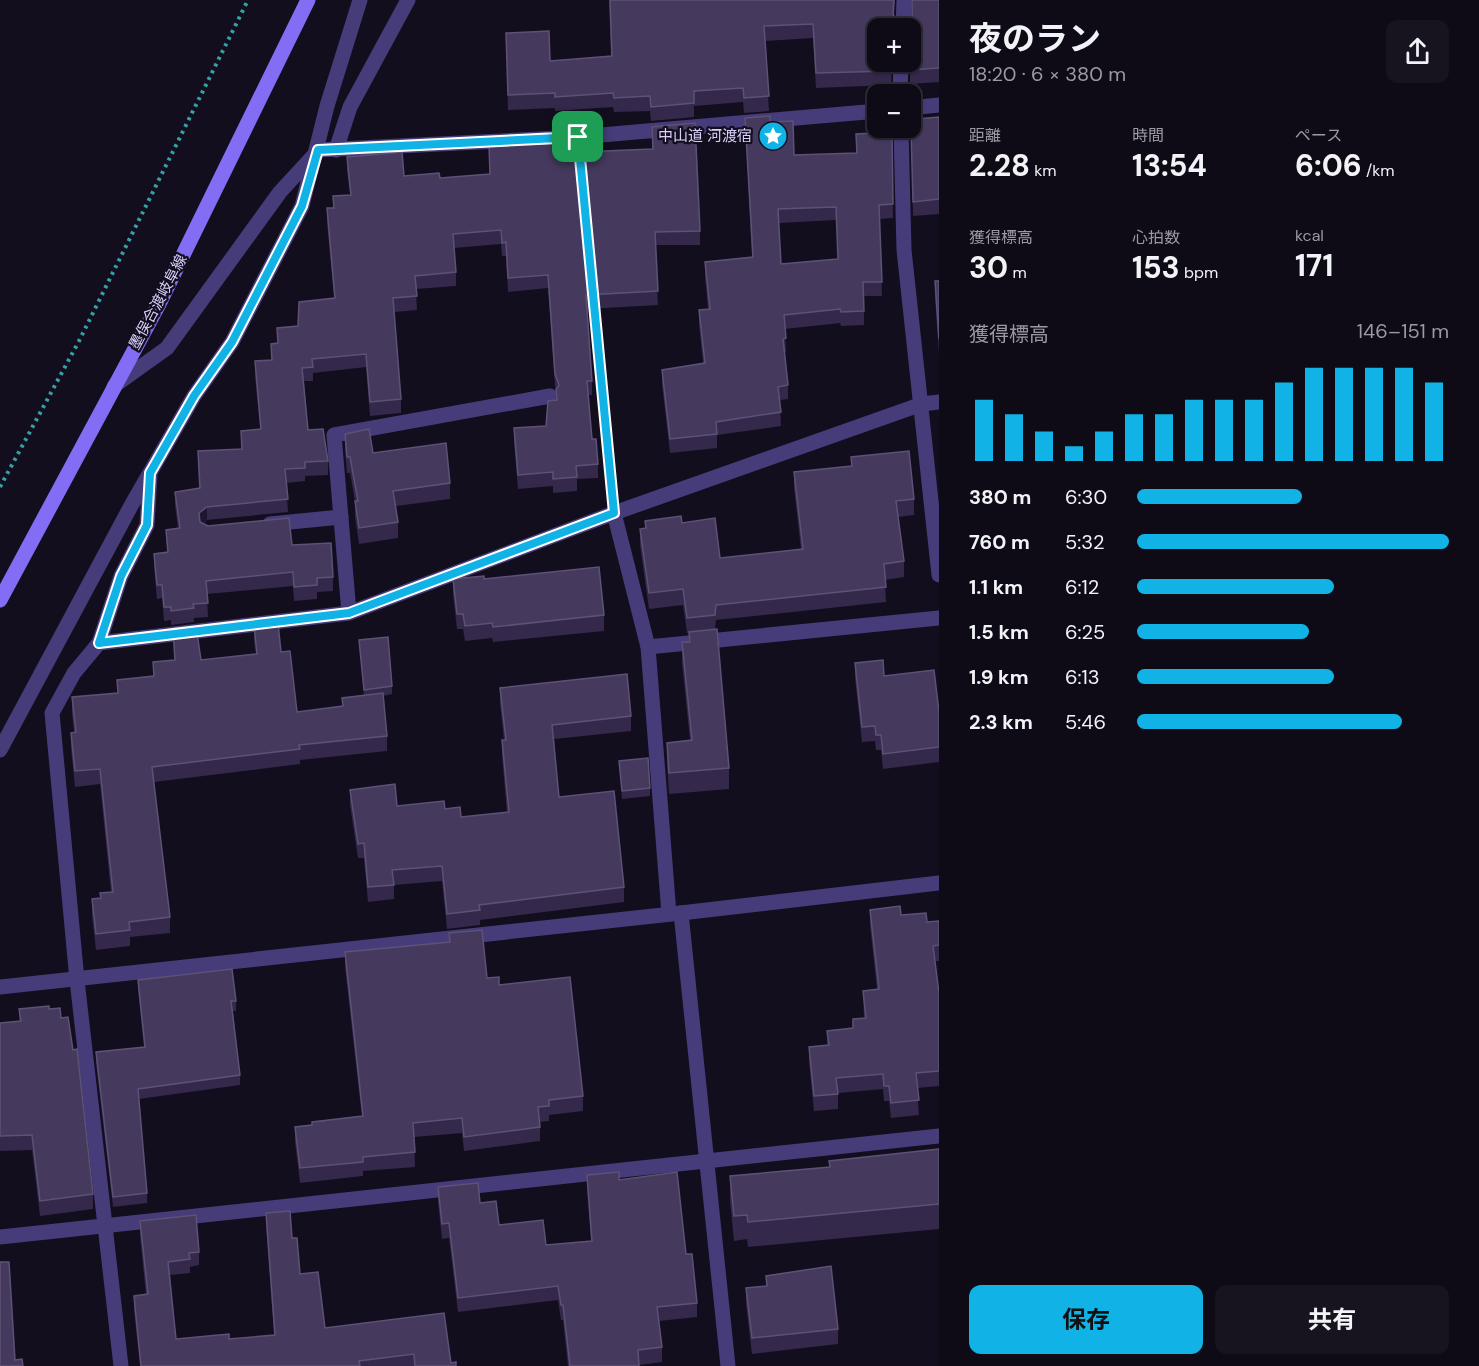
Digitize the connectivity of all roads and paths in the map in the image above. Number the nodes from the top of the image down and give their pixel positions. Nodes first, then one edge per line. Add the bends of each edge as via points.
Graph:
1 (248, 0) edge
2 (308, 0) edge
3 (360, 0) edge
4 (408, 0) edge
5 (904, 0) edge
6 (903, 18) edge
7 (939, 105) edge
8 (921, 107) edge
9 (867, 112) edge
10 (901, 138) edge
11 (318, 150) junction
12 (336, 150) junction
13 (594, 302) edge
14 (114, 386) junction
15 (550, 396) dead end
16 (939, 402) edge
17 (922, 404) junction
18 (150, 473) junction
19 (0, 487) edge
20 (614, 513) junction
21 (341, 517) junction
22 (252, 526) edge
23 (939, 575) edge
24 (0, 600) edge
25 (349, 613) junction
26 (939, 618) edge
27 (99, 643) junction
28 (648, 647) junction
29 (0, 750) edge
30 (939, 883) edge
31 (675, 913) junction
32 (77, 980) junction
33 (0, 987) edge
34 (939, 1136) edge
35 (707, 1161) junction
36 (105, 1226) junction
37 (0, 1237) edge
38 (121, 1366) edge
39 (728, 1366) edge

1 - 19 path via 79,340
2 - 14 main road, 墨俣合渡岐阜線 via 159,304
3 - 11 street via 327,106
4 - 12 street via 350,107
5 - 6 street
7 - 8 street
9 - 12 street via 578,137
10 - 17 street via 904,250
11 - 12 street
11 - 14 street via 280,192 166,348
11 - 18 street via 302,206 232,342 194,396
13 - 20 path
14 - 24 main road, 墨俣合渡岐阜線
15 - 21 street via 334,435
16 - 17 street
17 - 20 street
17 - 23 street
18 - 27 street via 147,525 121,576
18 - 29 street
20 - 25 street
20 - 28 street
21 - 22 street
21 - 25 street
25 - 27 street
26 - 28 street
27 - 32 street via 74,673 52,713
28 - 31 street
30 - 31 street
31 - 32 street
31 - 35 street
32 - 33 street
32 - 36 street
34 - 35 street
35 - 36 street
35 - 39 street
36 - 37 street
36 - 38 street

